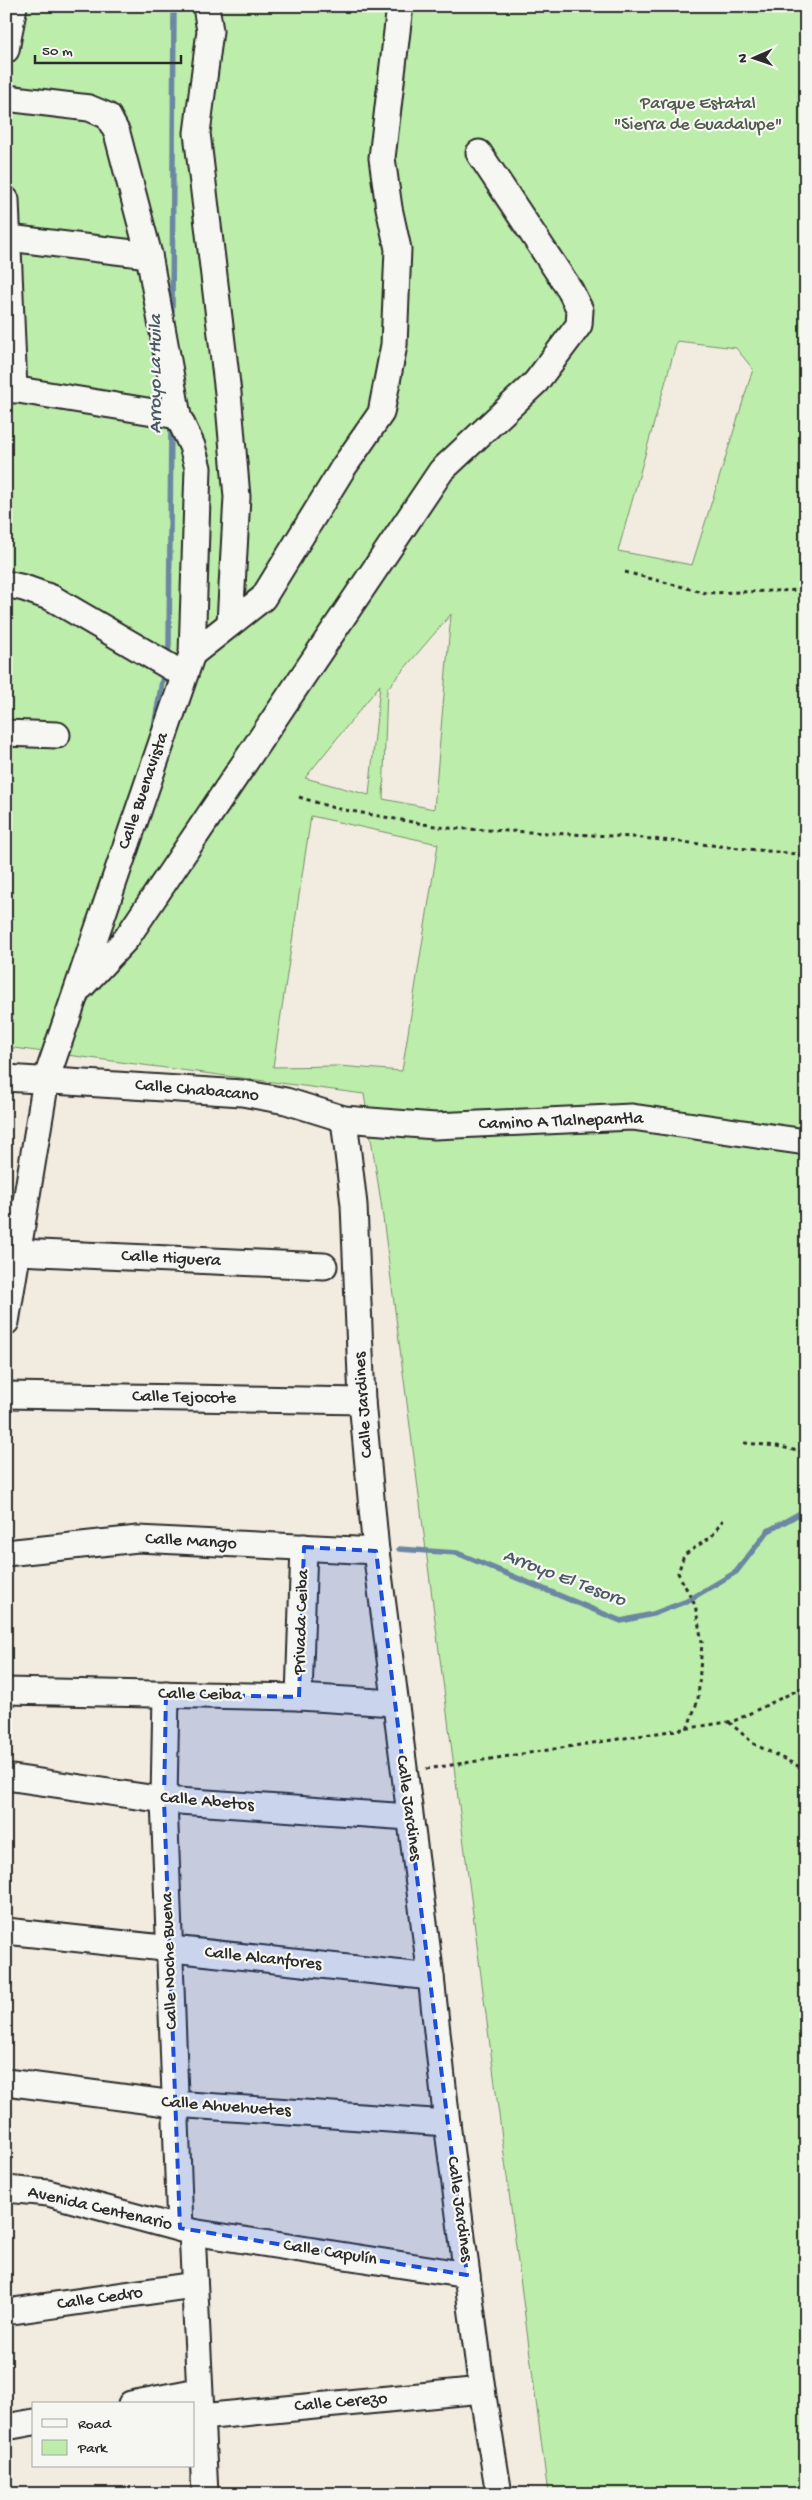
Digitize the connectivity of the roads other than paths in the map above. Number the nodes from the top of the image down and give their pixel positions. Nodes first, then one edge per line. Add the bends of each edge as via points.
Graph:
1 (14, 6) edge
2 (206, 6) edge
3 (400, 6) edge
4 (6, 50) edge
5 (6, 98) edge
6 (479, 152) dead end
7 (6, 200) edge
8 (9, 238) junction
9 (149, 255) junction
10 (10, 389) edge
11 (178, 416) junction
12 (6, 584) edge
13 (230, 623) junction
14 (188, 665) junction
15 (6, 733) edge
16 (57, 735) dead end
17 (75, 994) junction
18 (6, 1078) edge
19 (46, 1080) junction
20 (344, 1119) junction
21 (806, 1142) edge
22 (18, 1252) junction
23 (324, 1266) dead end
24 (6, 1322) edge
25 (6, 1395) edge
26 (362, 1401) junction
27 (304, 1547) junction
28 (376, 1551) junction
29 (6, 1553) edge
30 (6, 1691) edge
31 (166, 1694) junction
32 (299, 1697) junction
33 (394, 1704) junction
34 (6, 1777) edge
35 (164, 1800) junction
36 (409, 1817) junction
37 (6, 1931) edge
38 (170, 1949) junction
39 (431, 1977) junction
40 (6, 2082) edge
41 (174, 2104) junction
42 (447, 2122) junction
43 (6, 2189) edge
44 (186, 2230) junction
45 (467, 2275) junction
46 (194, 2285) junction
47 (6, 2312) edge
48 (482, 2390) junction
49 (198, 2391) junction
50 (141, 2402) edge
51 (200, 2417) junction
52 (32, 2422) edge
53 (6, 2428) edge
54 (205, 2494) edge
55 (500, 2494) edge

1 - 4 street
2 - 13 street via 210,31 197,133 237,497
3 - 13 street via 382,158 398,248 394,345 381,413 263,598
5 - 9 street, Calle Buenavista via 89,108 108,116 117,133
6 - 17 street via 570,290 580,310 579,325 536,382 441,471 126,938
7 - 8 street
8 - 9 street
8 - 10 street
9 - 11 street, Calle Buenavista
10 - 11 street
11 - 14 street, Calle Buenavista via 198,468
12 - 14 street via 52,598
13 - 14 street
14 - 17 street, Calle Buenavista
15 - 16 street
17 - 19 street, Calle Buenavista
18 - 19 street, Calle Chabacano
19 - 20 street, Calle Chabacano via 242,1092 286,1101
19 - 22 street, Calle Buenavista
20 - 21 street, Camino A Tlalnepantla via 435,1126 632,1117
20 - 26 street, Calle Jardines via 354,1205
22 - 23 street, Calle Higuera
22 - 24 street, Calle Buenavista
25 - 26 street, Calle Tejocote
26 - 28 street, Calle Jardines
27 - 28 street, Calle Mango
27 - 29 street, Calle Mango via 138,1539
27 - 32 street, Privada Ceiba
28 - 33 street, Calle Jardines
30 - 31 street, Calle Ceiba
31 - 32 street, Calle Ceiba
31 - 35 street, Calle Noche Buena
32 - 33 street, Calle Ceiba
33 - 36 street, Calle Jardines
34 - 35 street, Calle Abetos
35 - 36 street, Calle Abetos
35 - 38 street, Calle Noche Buena
36 - 39 street, Calle Jardines
37 - 38 street, Calle Alcanfores
38 - 39 street, Calle Alcanfores
38 - 41 street, Calle Noche Buena
39 - 42 street, Calle Jardines
40 - 41 street, Calle Ahuehuetes
41 - 42 street, Calle Ahuehuetes
41 - 44 street, Calle Noche Buena
42 - 45 street, Calle Jardines
43 - 44 street, Avenida Centenario via 48,2193
44 - 45 street, Calle Capulín
44 - 46 street, Calle Noche Buena
45 - 48 street, Calle Jardines
46 - 47 street, Calle Cedro
46 - 49 street, Calle Noche Buena
48 - 51 street, Calle Cerezo
48 - 55 street, Calle Jardines
49 - 50 street
49 - 51 street, Calle Noche Buena
51 - 54 street, Calle Noche Buena
52 - 53 street

